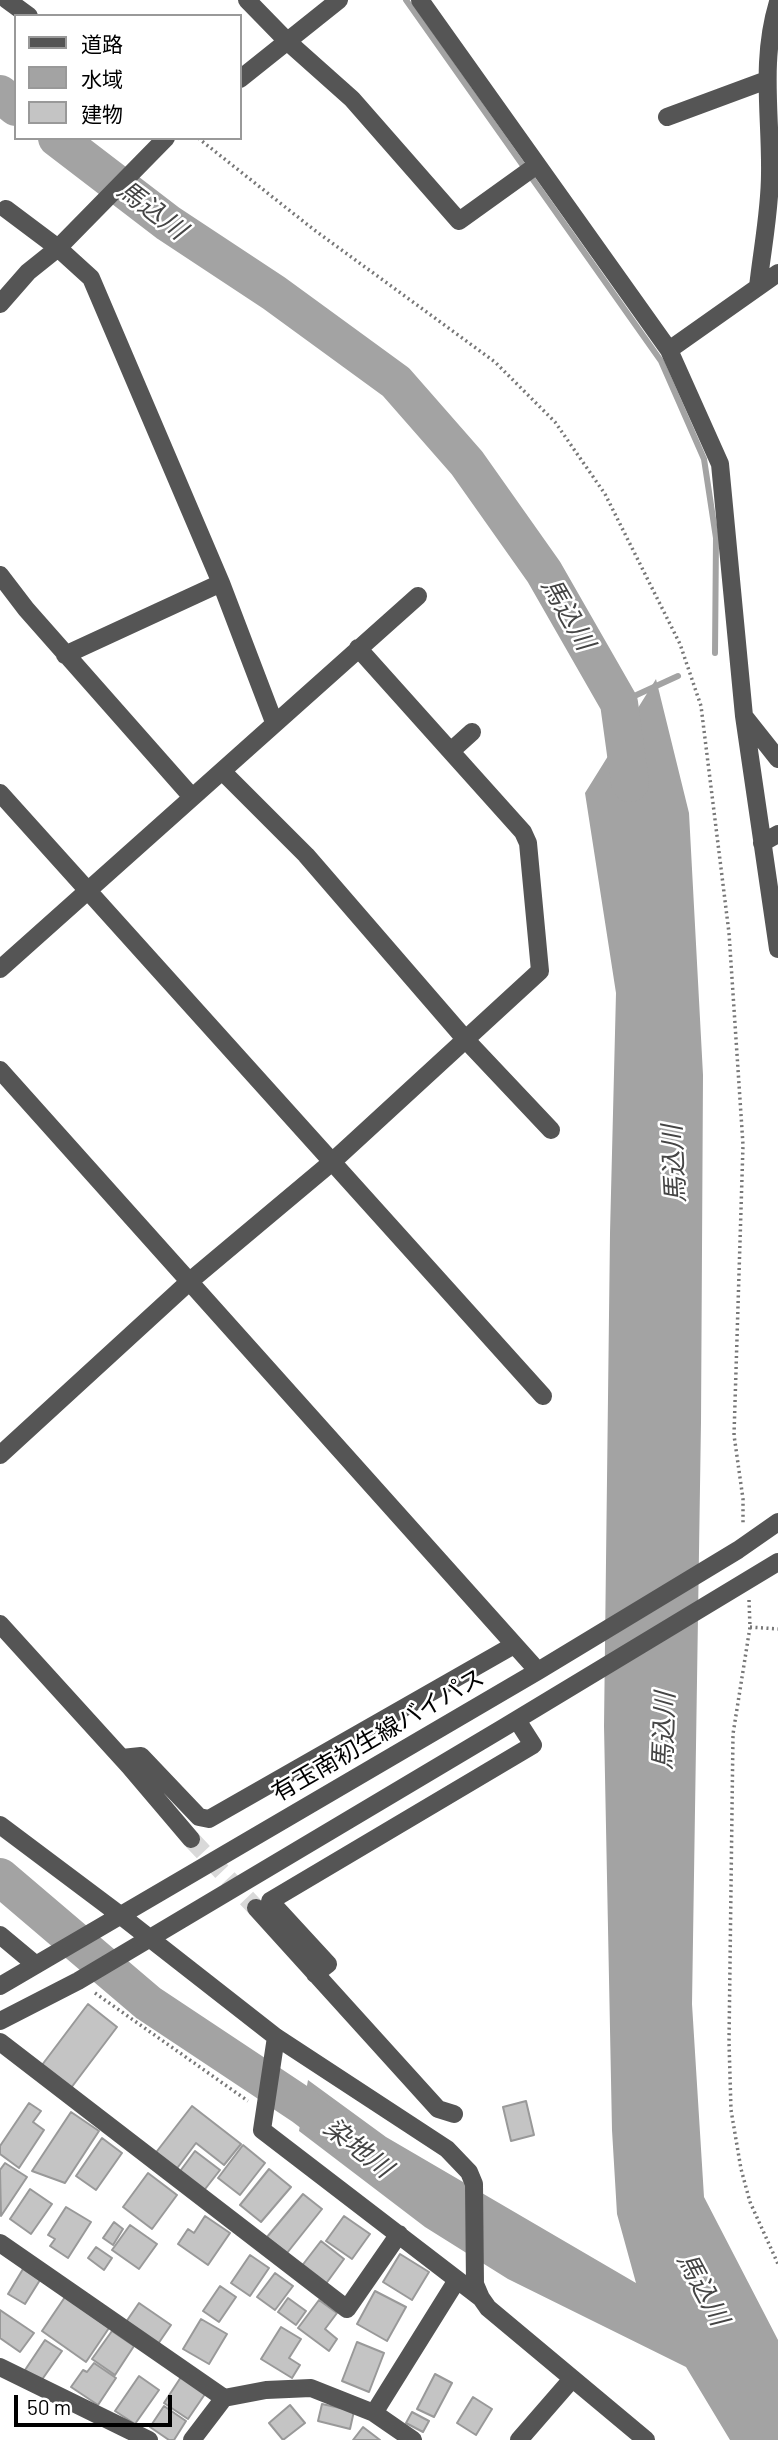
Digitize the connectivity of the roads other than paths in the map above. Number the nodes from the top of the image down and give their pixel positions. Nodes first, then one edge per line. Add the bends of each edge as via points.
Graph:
1 (7, 0) edge
2 (247, 0) edge
3 (339, 0) edge
4 (420, 0) edge
5 (778, 2) edge
6 (26, 14) edge
7 (288, 42) junction
8 (242, 77) edge
9 (767, 80) junction
10 (667, 117) dead end
11 (164, 140) edge
12 (537, 166) junction
13 (6, 209) dead end
14 (58, 247) junction
15 (778, 273) edge
16 (758, 287) junction
17 (0, 304) edge
18 (669, 350) junction
19 (0, 575) edge
20 (221, 583) junction
21 (418, 596) dead end
22 (358, 648) junction
23 (65, 655) junction
24 (744, 716) junction
25 (274, 722) junction
26 (472, 732) dead end
27 (451, 751) junction
28 (778, 760) edge
29 (222, 771) junction
30 (0, 793) edge
31 (192, 797) junction
32 (778, 834) edge
33 (762, 844) junction
34 (88, 891) junction
35 (778, 948) edge
36 (0, 970) edge
37 (466, 1040) junction
38 (0, 1070) edge
39 (551, 1130) dead end
40 (332, 1161) junction
41 (190, 1281) junction
42 (543, 1396) dead end
43 (0, 1455) edge
44 (778, 1522) edge
45 (778, 1562) edge
46 (0, 1624) edge
47 (514, 1644) junction
48 (538, 1671) junction
49 (517, 1720) junction
50 (122, 1758) junction
51 (0, 1825) edge
52 (191, 1839) tunnel mouth
53 (256, 1908) tunnel mouth
54 (112, 1920) junction
55 (0, 1935) edge
56 (142, 1942) junction
57 (42, 1961) junction
58 (315, 1974) junction
59 (0, 1986) edge
60 (0, 2021) edge
61 (276, 2037) junction
62 (0, 2042) edge
63 (454, 2114) dead end
64 (398, 2234) junction
65 (0, 2243) edge
66 (457, 2280) junction
67 (481, 2298) junction
68 (0, 2367) edge
69 (572, 2379) junction
70 (224, 2399) junction
71 (374, 2413) junction
72 (149, 2440) edge
73 (192, 2440) edge
74 (413, 2440) edge
75 (519, 2440) edge
76 (646, 2440) edge

1 - 6 street
2 - 7 street
3 - 7 street
4 - 12 street
5 - 9 street via 769,34
7 - 8 street
7 - 12 street via 352,99 459,221
9 - 10 street
9 - 16 street via 771,177
11 - 14 street
12 - 18 street
13 - 14 street
14 - 17 street
14 - 20 street via 91,278
15 - 16 street
16 - 18 street
18 - 24 street via 720,464
19 - 23 street
20 - 23 street
20 - 25 street
21 - 22 street
22 - 25 street
22 - 27 street
23 - 31 street
24 - 28 street
24 - 33 street
25 - 29 street
26 - 27 street
27 - 37 street via 528,842 541,966 538,975
29 - 31 street
29 - 37 street via 306,855
30 - 34 street
31 - 34 street
32 - 33 street
33 - 35 street
34 - 36 street
34 - 40 street
37 - 39 street
37 - 40 street
38 - 41 street
40 - 41 street
40 - 42 street
41 - 43 street
41 - 47 street
44 - 48 street, 有玉南初生線バイパス
45 - 49 street
46 - 50 street
47 - 48 street
47 - 50 street via 209,1819 199,1817 141,1756
48 - 54 street, 有玉南初生線バイパス
49 - 56 street
49 - 58 street via 533,1745 270,1901 328,1964
50 - 52 street
51 - 54 street
53 - 58 street
54 - 56 street
54 - 57 street, 有玉南初生線バイパス
55 - 57 street
56 - 60 street via 85,1985
56 - 61 street
57 - 59 street, 有玉南初生線バイパス
58 - 63 street via 438,2109
61 - 64 street via 262,2130
61 - 67 street via 447,2149 469,2172 474,2184 475,2284
62 - 64 street via 346,2309
64 - 66 street
65 - 70 street
66 - 67 street
66 - 71 street
67 - 69 street
68 - 72 street
69 - 75 street
69 - 76 street
70 - 71 street via 266,2390 311,2388
70 - 73 street
71 - 74 street

